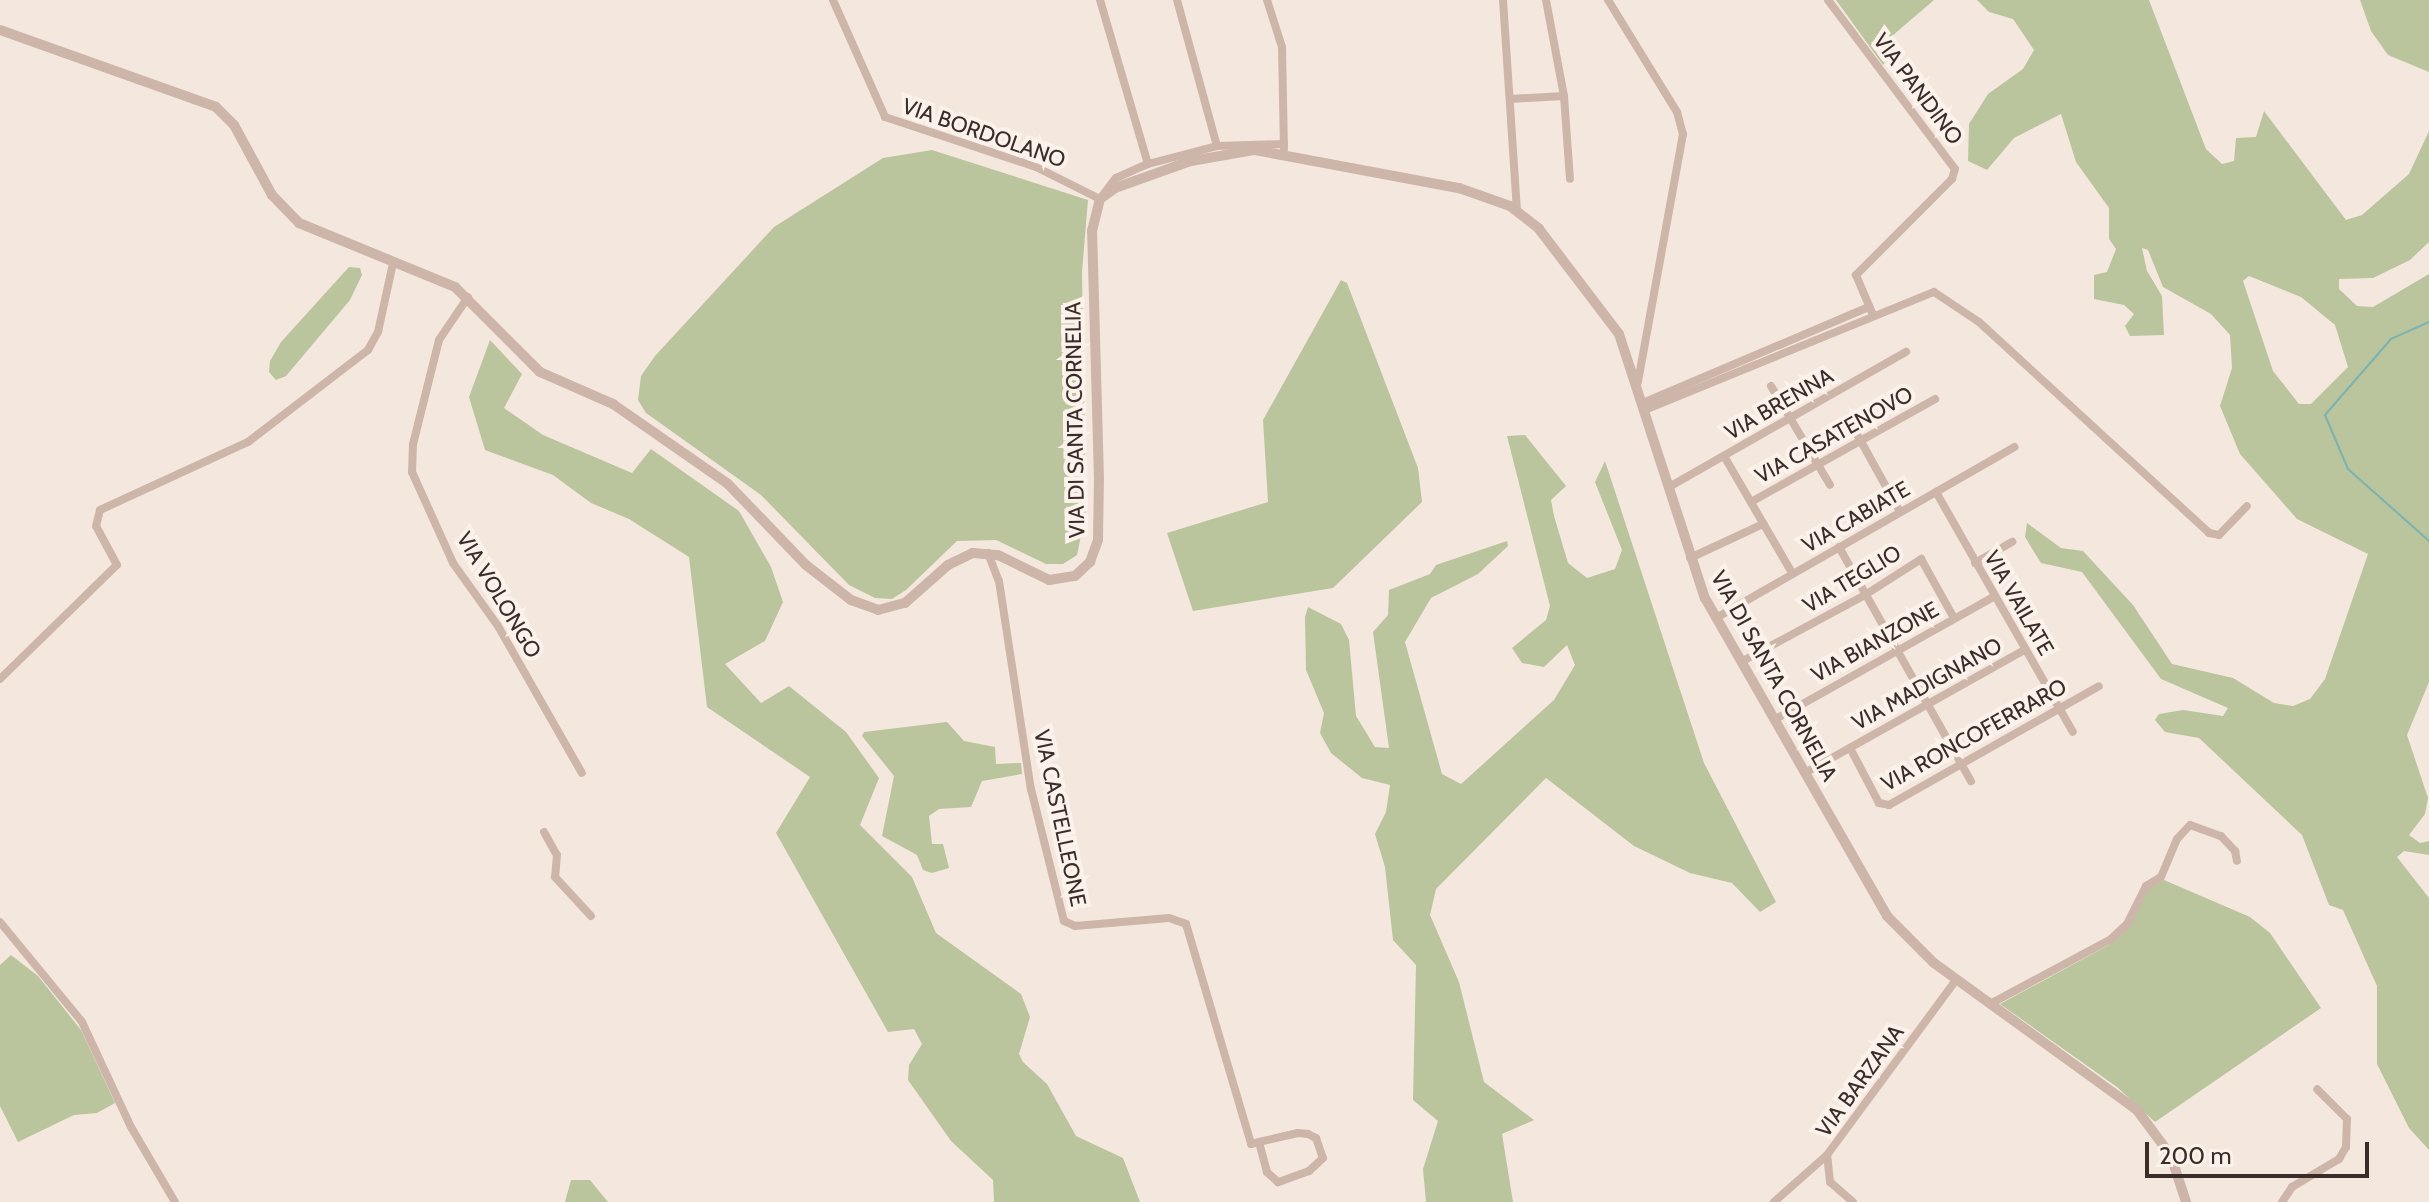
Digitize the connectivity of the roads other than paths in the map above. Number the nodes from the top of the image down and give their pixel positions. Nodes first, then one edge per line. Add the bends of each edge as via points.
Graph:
1 (833, 0) edge
2 (1100, 0) edge
3 (1177, 0) edge
4 (1267, 0) edge
5 (1503, 0) edge
6 (1546, 0) edge
7 (1608, 0) edge
8 (1828, 0) edge
9 (0, 30) edge
10 (1564, 96) junction
11 (1510, 99) junction
12 (1217, 146) junction
13 (1284, 149) junction
14 (1148, 164) junction
15 (1570, 179) dead end
16 (1100, 199) junction
17 (1517, 210) junction
18 (393, 263) junction
19 (468, 297) junction
20 (1871, 311) junction
21 (1906, 352) dead end
22 (1638, 382) junction
23 (1771, 386) dead end
24 (1935, 399) dead end
25 (1646, 406) junction
26 (1790, 418) junction
27 (1848, 418) dead end
28 (1861, 440) junction
29 (2014, 447) dead end
30 (1724, 456) junction
31 (1817, 465) junction
32 (1830, 485) dead end
33 (1669, 487) junction
34 (1936, 492) junction
35 (1751, 502) junction
36 (2247, 506) dead end
37 (1900, 512) junction
38 (1763, 524) junction
39 (2012, 542) dead end
40 (1839, 547) junction
41 (988, 553) junction
42 (1690, 558) junction
43 (1975, 563) junction
44 (1792, 573) junction
45 (1865, 595) junction
46 (1993, 597) junction
47 (1716, 618) junction
48 (1954, 618) junction
49 (2026, 649) junction
50 (1897, 650) junction
51 (1741, 662) junction
52 (0, 679) edge
53 (2099, 686) dead end
54 (1928, 705) junction
55 (2059, 707) junction
56 (1774, 720) junction
57 (2073, 732) dead end
58 (1850, 748) junction
59 (1961, 763) junction
60 (582, 773) dead end
61 (1805, 773) junction
62 (1971, 781) dead end
63 (544, 832) dead end
64 (2237, 861) dead end
65 (591, 916) dead end
66 (0, 922) edge
67 (1956, 980) junction
68 (1990, 1004) junction
69 (2317, 1089) dead end
70 (1259, 1142) junction
71 (1827, 1155) junction
72 (175, 1202) edge
73 (1774, 1202) edge
74 (1853, 1202) edge
75 (2186, 1202) edge
76 (2282, 1202) edge

1 - 16 street, VIA BORDOLANO via 885,117 1036,167
2 - 14 street
3 - 12 street
4 - 13 street via 1282,47
5 - 11 street
6 - 10 street
7 - 22 street via 1677,112 1683,134
8 - 20 street, VIA PANDINO via 1955,169 1952,179 1856,275
9 - 18 street via 216,107 234,125 272,195 292,218 326,238
10 - 11 street
10 - 15 street
11 - 17 street
12 - 13 street, VIA DI SANTA CORNELIA
12 - 14 street, VIA DI SANTA CORNELIA
13 - 16 street, VIA DI SANTA CORNELIA via 1218,154 1135,178
13 - 17 street, VIA DI SANTA CORNELIA via 1459,188
14 - 16 street, VIA DI SANTA CORNELIA via 1116,178
16 - 41 street, VIA DI SANTA CORNELIA via 1092,250 1098,377 1096,549 1079,574 1049,580
17 - 22 street, VIA DI SANTA CORNELIA via 1580,279 1619,334
18 - 19 street
18 - 52 street via 378,332 368,350 241,447 100,510 96,526 117,565
19 - 41 street via 540,372 613,404 728,484 803,562 860,605 878,610 899,606 954,561
19 - 60 street, VIA VOLONGO via 439,340 413,444 412,472 453,563 498,626
20 - 25 street
20 - 36 street via 1922,292 1944,295 2209,533 2219,535
21 - 26 street, VIA BRENNA
22 - 25 street, VIA DI SANTA CORNELIA
23 - 26 street
24 - 28 street, VIA CASATENOVO
25 - 33 street, VIA DI SANTA CORNELIA
26 - 30 street, VIA BRENNA
26 - 31 street
27 - 28 street
28 - 31 street, VIA CASATENOVO
28 - 37 street
29 - 34 street, VIA CABIATE
30 - 33 street, VIA BRENNA
30 - 35 street, VIA CASATENOVO
31 - 32 street
31 - 35 street, VIA CASATENOVO
33 - 42 street, VIA DI SANTA CORNELIA
34 - 37 street, VIA CABIATE
34 - 43 street, VIA VAILATE
35 - 38 street, VIA CASATENOVO
37 - 40 street, VIA CABIATE
38 - 42 street
38 - 44 street, VIA CASATENOVO
39 - 43 street
40 - 44 street, VIA CABIATE
40 - 45 street
41 - 70 street, VIA CASTELLEONE via 999,581 1031,789 1064,922 1173,918 1186,924 1251,1144
42 - 47 street, VIA DI SANTA CORNELIA
43 - 46 street, VIA VAILATE
44 - 47 street, VIA CABIATE
45 - 48 street, VIA TEGLIO via 1921,559
45 - 50 street
45 - 51 street, VIA TEGLIO
46 - 48 street, VIA BIANZONE
46 - 49 street, VIA VAILATE
47 - 51 street, VIA DI SANTA CORNELIA
48 - 50 street, VIA BIANZONE
49 - 54 street, VIA MADIGNANO
49 - 55 street, VIA VAILATE
50 - 54 street
50 - 56 street, VIA BIANZONE
51 - 56 street, VIA DI SANTA CORNELIA
53 - 55 street, VIA RONCOFERRARO
54 - 58 street, VIA MADIGNANO
54 - 59 street
55 - 57 street, VIA VAILATE
55 - 59 street, VIA RONCOFERRARO
56 - 61 street, VIA DI SANTA CORNELIA
58 - 59 street, VIA RONCOFERRARO via 1884,806
58 - 61 street, VIA MADIGNANO
59 - 62 street
61 - 67 street, VIA DI SANTA CORNELIA via 1892,924
63 - 65 street via 557,855 555,877
64 - 68 street via 2221,836 2190,825 2177,839 2161,877 2146,886 2127,924 2111,939
66 - 72 street via 82,1022 131,1127
67 - 68 street, VIA DI SANTA CORNELIA
67 - 71 street, VIA BARZANA
68 - 75 street, VIA DI SANTA CORNELIA via 2137,1110 2171,1156
69 - 76 street via 2347,1119 2346,1147 2339,1159 2292,1187
70 - 70 street, VIA CASTELLEONE via 1308,1134 1316,1138 1323,1158 1309,1171 1278,1182 1267,1172
71 - 73 street
71 - 74 street, VIA BARZANA via 1830,1182

